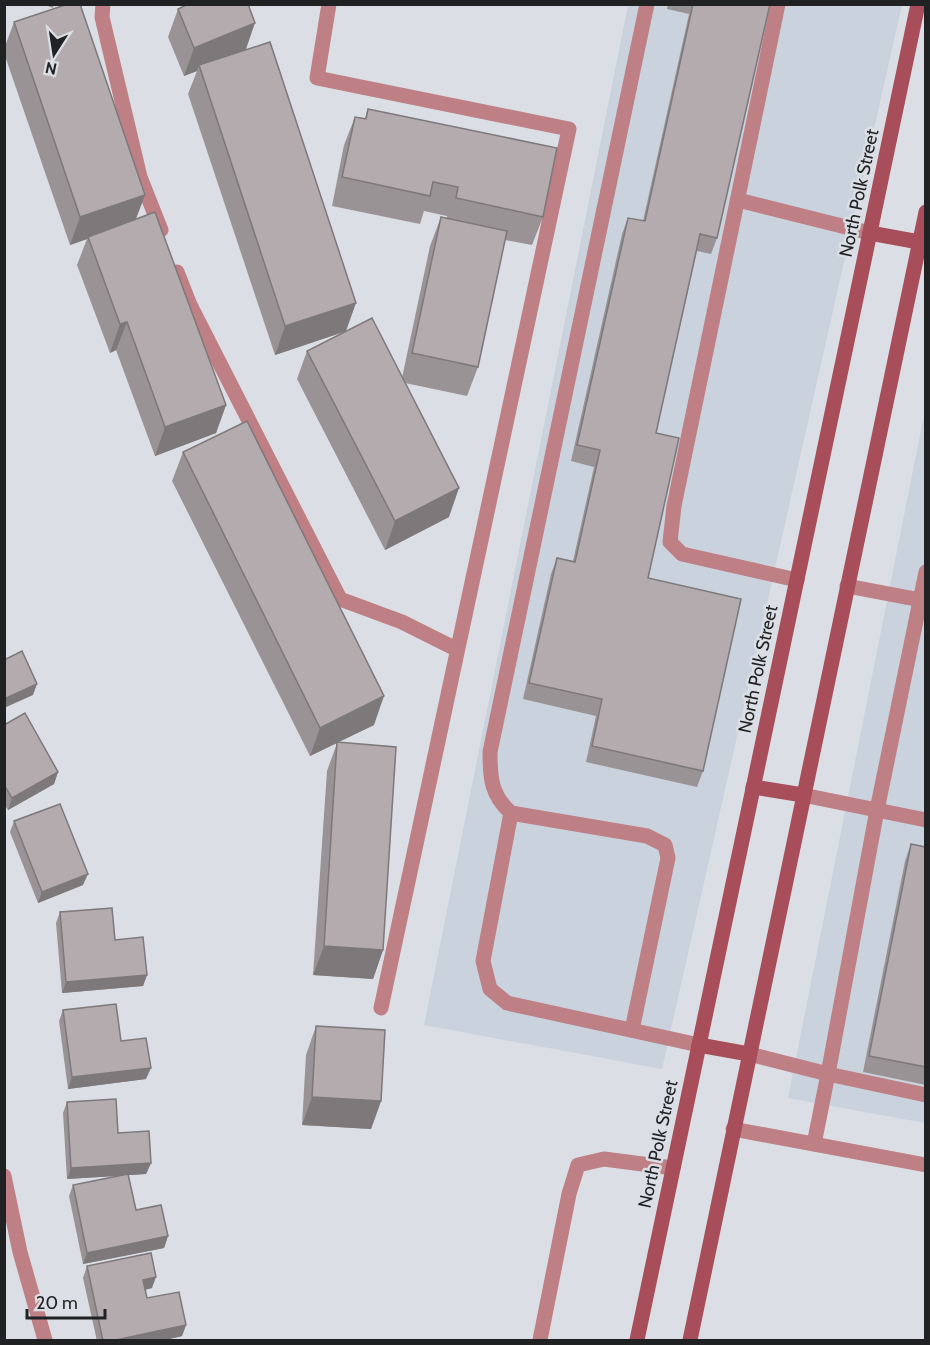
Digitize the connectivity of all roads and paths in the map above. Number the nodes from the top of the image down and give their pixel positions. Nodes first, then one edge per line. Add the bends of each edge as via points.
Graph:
1 (103, 4) edge
2 (329, 4) edge
3 (647, 4) edge
4 (778, 4) edge
5 (918, 4) edge
6 (738, 200) junction
7 (926, 213) edge
8 (870, 233) junction
9 (165, 241) edge
10 (922, 243) edge
11 (173, 263) edge
12 (926, 572) edge
13 (797, 580) junction
14 (847, 586) junction
15 (922, 600) edge
16 (456, 648) junction
17 (753, 787) junction
18 (803, 795) junction
19 (877, 810) junction
20 (511, 813) junction
21 (926, 820) edge
22 (381, 1008) dead end
23 (632, 1030) junction
24 (699, 1045) junction
25 (749, 1054) junction
26 (828, 1074) junction
27 (926, 1095) edge
28 (734, 1129) junction
29 (814, 1144) junction
30 (926, 1165) edge
31 (673, 1168) junction
32 (4, 1176) edge
33 (45, 1341) edge
34 (540, 1341) edge
35 (636, 1341) edge
36 (690, 1341) edge

1 - 9 street via 102,17 140,177
2 - 16 street via 317,78 569,129
3 - 20 street via 490,752 489,780 498,801
4 - 6 street
5 - 8 main road, North Polk Street
6 - 8 street
6 - 13 street via 674,506 670,542 682,554
7 - 10 main road
8 - 10 main road
8 - 13 main road, North Polk Street
10 - 14 main road
11 - 16 street via 190,305 340,599
12 - 15 street
13 - 17 main road, North Polk Street
14 - 15 street
14 - 18 main road
15 - 19 street
16 - 22 street
17 - 18 main road
17 - 24 main road, North Polk Street
18 - 19 street
18 - 25 main road
19 - 21 street
19 - 26 street
20 - 23 street via 483,961 490,989 507,1003
20 - 23 street via 647,836 665,845 668,858
23 - 24 street
24 - 25 main road
24 - 31 main road, North Polk Street
25 - 26 street
25 - 28 main road
26 - 27 street
26 - 29 street
28 - 29 street
28 - 36 main road
29 - 30 street
31 - 34 street via 604,1159 578,1165
31 - 35 main road, North Polk Street
32 - 33 street

